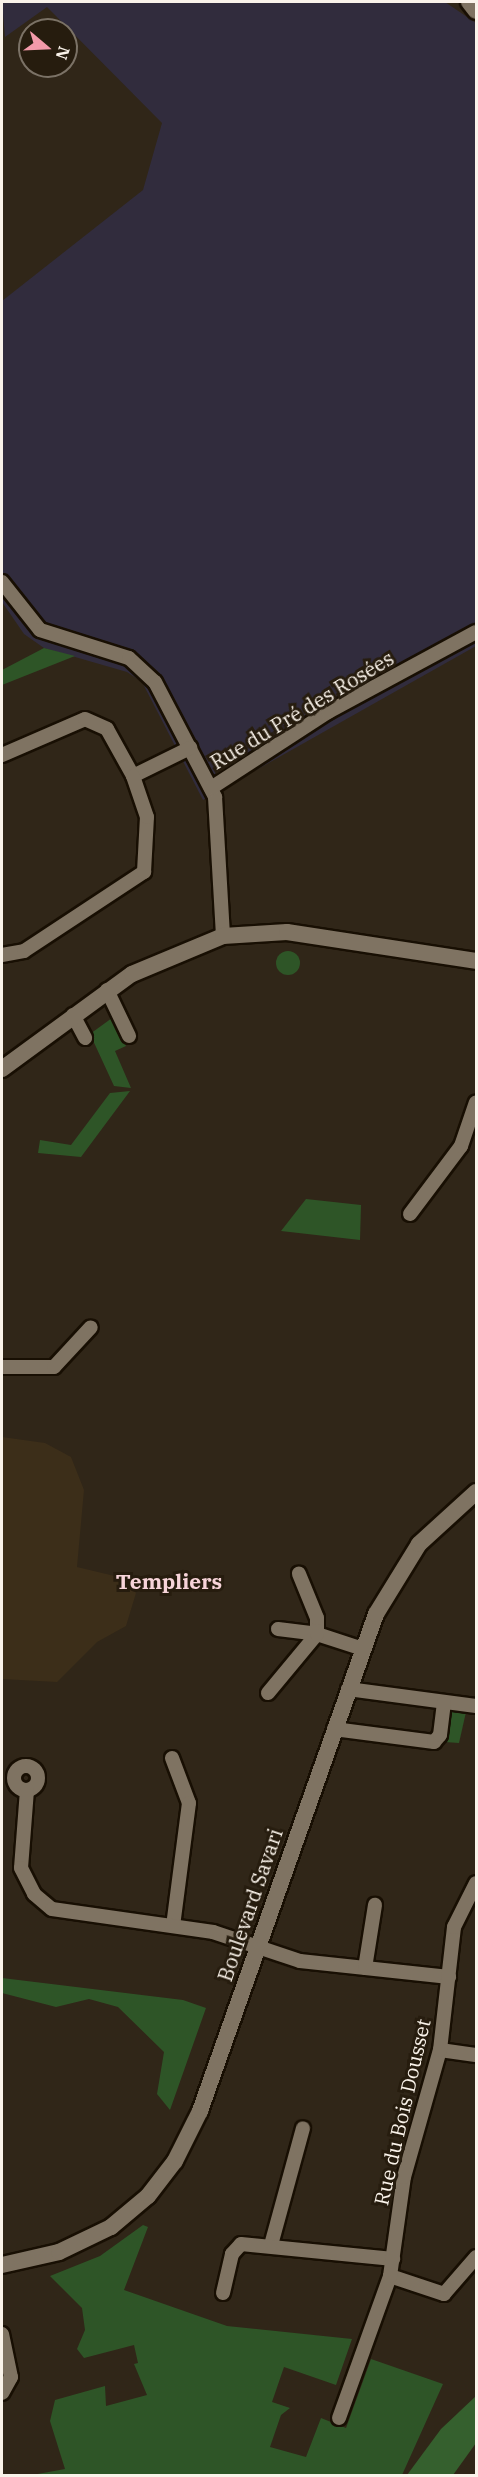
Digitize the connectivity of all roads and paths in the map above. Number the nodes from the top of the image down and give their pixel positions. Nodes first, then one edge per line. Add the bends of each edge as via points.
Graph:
1 (469, 2) edge
2 (477, 11) edge
3 (2, 582) edge
4 (477, 632) edge
5 (190, 748) junction
6 (2, 755) edge
7 (133, 776) junction
8 (211, 788) junction
9 (223, 936) junction
10 (2, 955) edge
11 (477, 961) edge
12 (107, 990) junction
13 (73, 1016) junction
14 (129, 1036) dead end
15 (85, 1038) dead end
16 (2, 1069) edge
17 (477, 1102) edge
18 (410, 1214) dead end
19 (91, 1327) dead end
20 (2, 1367) edge
21 (477, 1492) edge
22 (299, 1574) dead end
23 (278, 1629) dead end
24 (317, 1634) junction
25 (363, 1649) junction
26 (348, 1689) junction
27 (268, 1694) dead end
28 (444, 1703) junction
29 (477, 1706) edge
30 (334, 1729) junction
31 (172, 1758) dead end
32 (27, 1790) dead end
33 (477, 1883) edge
34 (375, 1905) dead end
35 (173, 1926) junction
36 (258, 1946) junction
37 (365, 1968) junction
38 (449, 1977) junction
39 (440, 2050) junction
40 (477, 2055) edge
41 (303, 2128) dead end
42 (271, 2245) junction
43 (477, 2256) edge
44 (393, 2259) junction
45 (2, 2265) edge
46 (390, 2276) junction
47 (223, 2293) dead end
48 (2, 2334) edge
49 (2, 2393) edge
50 (339, 2418) dead end

1 - 2 street
3 - 5 street via 40,630 144,668
4 - 8 street, Rue du Pré des Rosées via 309,723
5 - 7 street
5 - 8 street
6 - 7 street via 91,720 106,729
7 - 10 street via 146,808 144,872 24,951
8 - 9 street
9 - 11 street via 287,932
9 - 12 street via 157,960
12 - 13 street
12 - 14 street
13 - 15 street
13 - 16 street
17 - 18 street via 461,1146
19 - 20 street via 54,1367
21 - 25 street, Boulevard Savari via 444,1518 406,1560 384,1598
22 - 24 street via 317,1618
23 - 24 street
24 - 25 street
24 - 27 street
25 - 26 street, Boulevard Savari
26 - 28 street
26 - 30 street, Boulevard Savari
28 - 29 street
28 - 30 street via 440,1735 434,1742
30 - 36 street, Boulevard Savari
31 - 35 street via 189,1803
32 - 35 street via 21,1868 42,1902 64,1913
33 - 38 street, Rue du Bois Dousset via 457,1916
34 - 37 street
35 - 36 street via 213,1932
36 - 37 street via 300,1962
36 - 45 street, Boulevard Savari via 200,2111 161,2180 128,2214 90,2238 35,2259
37 - 38 street
38 - 39 street, Rue du Bois Dousset
39 - 40 street
39 - 44 street, Rue du Bois Dousset via 404,2177
41 - 42 street
42 - 44 street
42 - 47 street via 237,2246
43 - 46 street via 444,2294
44 - 46 street, Rue du Bois Dousset
46 - 50 street, Rue du Bois Dousset
48 - 49 street via 11,2378

